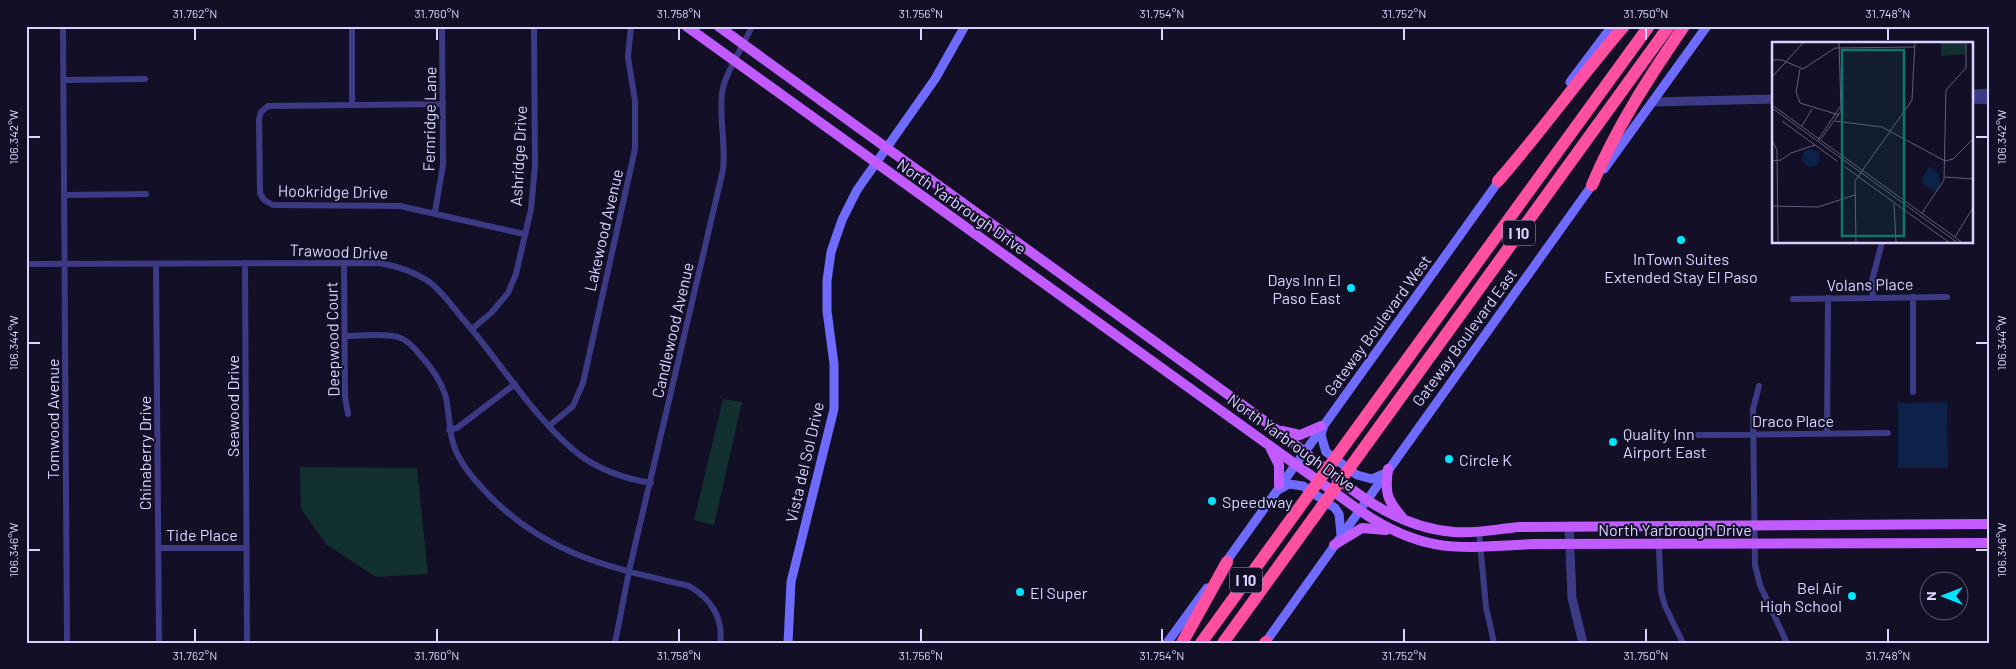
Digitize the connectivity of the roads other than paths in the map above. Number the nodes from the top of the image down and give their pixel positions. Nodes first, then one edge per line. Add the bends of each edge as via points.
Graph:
1 (63, 26) edge
2 (352, 26) edge
3 (442, 26) edge
4 (534, 26) edge
5 (631, 26) edge
6 (686, 26) edge
7 (718, 26) edge
8 (752, 26) edge
9 (966, 26) edge
10 (1612, 26) edge
11 (1624, 26) edge
12 (1649, 26) edge
13 (1669, 26) edge
14 (1684, 26) edge
15 (1707, 26) edge
16 (744, 45) junction
17 (735, 62) junction
18 (145, 79) dead end
19 (64, 80) junction
20 (1990, 93) edge
21 (1974, 94) edge
22 (1772, 99) edge
23 (1974, 99) edge
24 (1990, 100) edge
25 (1653, 102) junction
26 (443, 104) junction
27 (352, 105) junction
28 (886, 148) junction
29 (876, 163) junction
30 (1498, 181) junction
31 (1592, 185) junction
32 (146, 194) dead end
33 (64, 195) junction
34 (435, 212) junction
35 (524, 234) junction
36 (1881, 244) edge
37 (65, 263) junction
38 (245, 263) junction
39 (344, 263) junction
40 (26, 264) edge
41 (156, 264) junction
42 (1873, 297) junction
43 (1914, 297) junction
44 (1946, 297) dead end
45 (1828, 298) junction
46 (1794, 299) dead end
47 (1114, 312) junction
48 (1105, 326) junction
49 (472, 329) junction
50 (345, 336) junction
51 (515, 384) junction
52 (1759, 386) dead end
53 (1913, 392) dead end
54 (348, 414) dead end
55 (1323, 424) junction
56 (550, 426) junction
57 (450, 430) junction
58 (1277, 430) junction
59 (1888, 433) dead end
60 (1753, 434) junction
61 (1827, 434) junction
62 (1698, 435) dead end
63 (1267, 442) junction
64 (1304, 451) junction
65 (1295, 462) junction
66 (1386, 471) junction
67 (652, 483) junction
68 (1277, 488) junction
69 (1366, 500) junction
70 (1359, 510) junction
71 (1406, 522) junction
72 (1990, 524) edge
73 (1855, 525) junction
74 (1569, 526) junction
75 (1754, 526) junction
76 (1658, 527) junction
77 (1391, 530) junction
78 (1479, 532) junction
79 (1340, 535) junction
80 (1854, 543) junction
81 (1990, 543) edge
82 (1570, 544) junction
83 (1754, 544) junction
84 (1334, 545) junction
85 (1659, 545) junction
86 (158, 548) junction
87 (246, 548) junction
88 (1481, 548) junction
89 (1227, 562) junction
90 (629, 572) junction
91 (67, 643) edge
92 (159, 643) edge
93 (247, 643) edge
94 (615, 643) edge
95 (720, 643) edge
96 (788, 643) edge
97 (1167, 643) edge
98 (1182, 643) edge
99 (1202, 643) edge
100 (1223, 643) edge
101 (1265, 643) edge
102 (1494, 643) edge
103 (1583, 643) edge
104 (1683, 643) edge
105 (1787, 643) edge

1 - 19 street, Tomwood Avenue
2 - 27 street
3 - 26 street, Fernridge Lane
4 - 35 street, Ashridge Drive via 535,166 531,209
5 - 56 street, Lakewood Avenue via 628,56 636,132 630,175 583,382 573,406
6 - 17 main road, North Yarbrough Drive
7 - 16 main road, North Yarbrough Drive
8 - 16 street, Candlewood Avenue
9 - 28 main road, Vista del Sol Drive via 935,80
10 - 30 main road, Gateway Boulevard West
11 - 30 highway
12 - 99 highway, I 10
13 - 100 highway, I 10
14 - 31 highway via 1605,153
15 - 25 main road, Gateway Boulevard East
16 - 17 street, Candlewood Avenue
16 - 28 main road, North Yarbrough Drive
17 - 29 main road, North Yarbrough Drive
17 - 67 street, Candlewood Avenue via 722,92 723,170
18 - 19 street
19 - 33 street, Tomwood Avenue
20 - 21 street
22 - 25 street
23 - 24 street
25 - 31 main road, Gateway Boulevard East
26 - 27 street, Hookridge Drive
26 - 34 street, Fernridge Lane via 443,165
27 - 34 street, Hookridge Drive via 270,105 264,108 259,119 260,193 264,200 273,205 400,206
28 - 29 main road, Vista del Sol Drive
28 - 47 main road, North Yarbrough Drive
29 - 48 main road, North Yarbrough Drive
29 - 96 main road, Vista del Sol Drive via 842,220 828,268 827,311 835,380 834,409 791,582
30 - 55 main road, Gateway Boulevard West
31 - 66 main road, Gateway Boulevard East
32 - 33 street
33 - 37 street, Tomwood Avenue
34 - 35 street, Hookridge Drive
35 - 49 street, Ashridge Drive via 516,274 508,293
36 - 42 street via 1872,280
37 - 40 street, Trawood Drive
37 - 41 street, Trawood Drive
37 - 91 street, Tomwood Avenue
38 - 39 street, Trawood Drive
38 - 41 street, Trawood Drive
38 - 87 street, Seawood Drive
39 - 49 street, Trawood Drive via 379,263 412,272 430,282
39 - 50 street, Deepwood Court
41 - 86 street, Chinaberry Drive
42 - 43 street, Volans Place
42 - 45 street, Volans Place
43 - 44 street, Volans Place
43 - 53 street
45 - 46 street, Volans Place
45 - 61 street
47 - 48 main road
47 - 58 main road, North Yarbrough Drive
48 - 63 main road, North Yarbrough Drive
49 - 51 street, Trawood Drive
50 - 54 street, Deepwood Court
50 - 57 street via 392,336 409,343 441,383
51 - 56 street, Trawood Drive
51 - 57 street
52 - 60 street via 1753,409
55 - 58 main road via 1299,435
55 - 64 main road, Gateway Boulevard West
55 - 66 main road via 1321,435 1326,452 1357,475 1372,479
56 - 67 street, Trawood Drive via 568,446 601,468
57 - 90 street via 454,446 471,475 520,522 539,536 580,557
58 - 64 main road, North Yarbrough Drive
59 - 61 street, Draco Place
60 - 61 street, Draco Place
60 - 62 street, Draco Place
60 - 75 street
63 - 65 main road, North Yarbrough Drive
63 - 68 main road via 1279,465
64 - 65 main road, Gateway Boulevard West
64 - 69 main road, North Yarbrough Drive
65 - 68 main road, Gateway Boulevard West
65 - 70 main road, North Yarbrough Drive
66 - 69 main road, Gateway Boulevard East
66 - 71 main road via 1390,504
67 - 90 street, Candlewood Avenue
68 - 79 main road via 1289,484 1303,486 1335,508 1340,514
68 - 89 main road, Gateway Boulevard West
69 - 70 main road, Gateway Boulevard East
69 - 71 main road, North Yarbrough Drive
70 - 77 main road, North Yarbrough Drive
70 - 79 main road, Gateway Boulevard East
71 - 78 main road, North Yarbrough Drive via 1437,530
72 - 73 main road, North Yarbrough Drive
73 - 75 main road, North Yarbrough Drive
73 - 80 main road
74 - 76 main road, North Yarbrough Drive
74 - 78 main road, North Yarbrough Drive
74 - 82 street
75 - 76 main road, North Yarbrough Drive
75 - 83 street
76 - 85 street
77 - 84 main road via 1362,528
77 - 88 main road, North Yarbrough Drive via 1430,545
78 - 88 street
79 - 84 main road, Gateway Boulevard East
80 - 81 main road, North Yarbrough Drive
80 - 83 main road, North Yarbrough Drive
82 - 85 main road, North Yarbrough Drive
82 - 88 main road, North Yarbrough Drive
82 - 103 street via 1572,598
83 - 85 main road, North Yarbrough Drive
83 - 105 street via 1756,575
84 - 101 main road, Gateway Boulevard East
85 - 104 street via 1661,592
86 - 87 street, Tide Place
86 - 92 street, Chinaberry Drive
87 - 93 street, Seawood Drive
88 - 102 street via 1486,607
89 - 97 main road, Gateway Boulevard West
89 - 98 highway
90 - 94 street, Candlewood Avenue
90 - 95 street via 689,586 699,592 716,611

